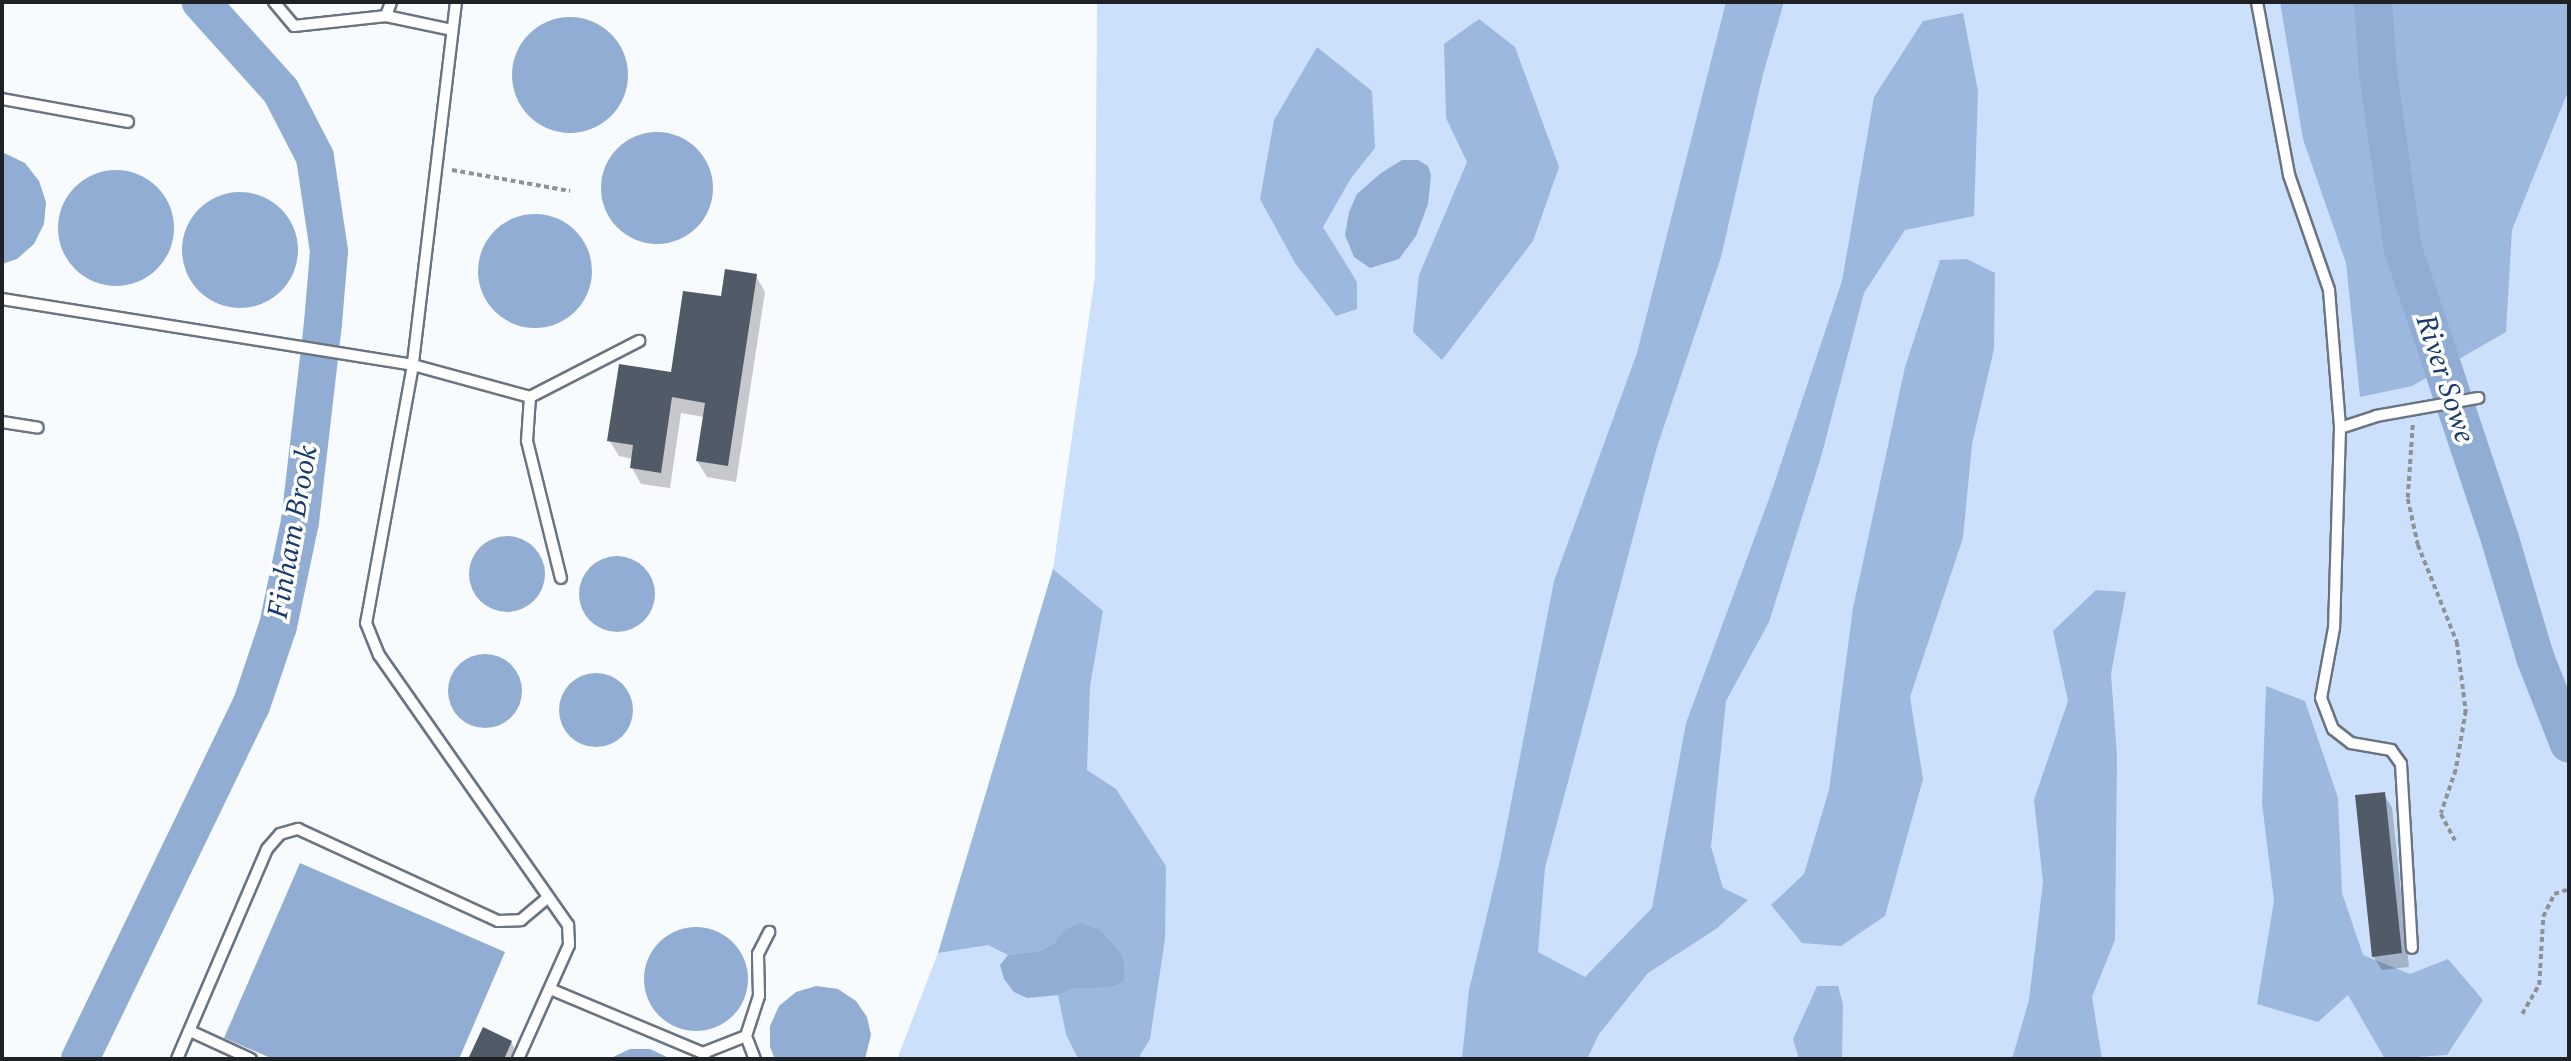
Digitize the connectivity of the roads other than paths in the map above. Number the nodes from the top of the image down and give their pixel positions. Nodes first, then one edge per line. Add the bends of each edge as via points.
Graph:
1 (274, 2) edge
2 (391, 2) edge
3 (456, 2) edge
4 (2257, 2) edge
5 (386, 16) junction
6 (452, 30) junction
7 (2, 99) edge
8 (128, 122) dead end
9 (2, 299) edge
10 (639, 341) dead end
11 (413, 365) junction
12 (530, 397) junction
13 (2478, 398) dead end
14 (2, 422) edge
15 (38, 428) dead end
16 (2340, 428) junction
17 (561, 578) dead end
18 (548, 897) junction
19 (769, 932) dead end
20 (2412, 948) dead end
21 (550, 989) junction
22 (190, 1031) junction
23 (746, 1036) junction
24 (704, 1056) edge
25 (177, 1059) edge
26 (251, 1059) edge
27 (518, 1059) edge
28 (755, 1059) edge

1 - 5 lane via 294,26
2 - 5 lane
3 - 6 lane
4 - 16 lane via 2289,175 2329,290
5 - 6 lane
6 - 11 lane
7 - 8 lane
9 - 11 lane
10 - 12 lane
11 - 12 lane
11 - 18 lane via 366,623 380,655
12 - 17 lane via 527,441
13 - 16 lane via 2376,416
14 - 15 lane
16 - 20 lane via 2334,628 2321,698 2333,729 2351,743 2391,750 2401,764
18 - 21 lane via 568,925 569,945
18 - 22 lane via 521,920 498,921 298,829 280,834 267,849
19 - 23 lane via 758,954 759,996
21 - 24 lane
21 - 27 lane
22 - 25 lane
22 - 26 lane
23 - 24 lane
23 - 28 lane

